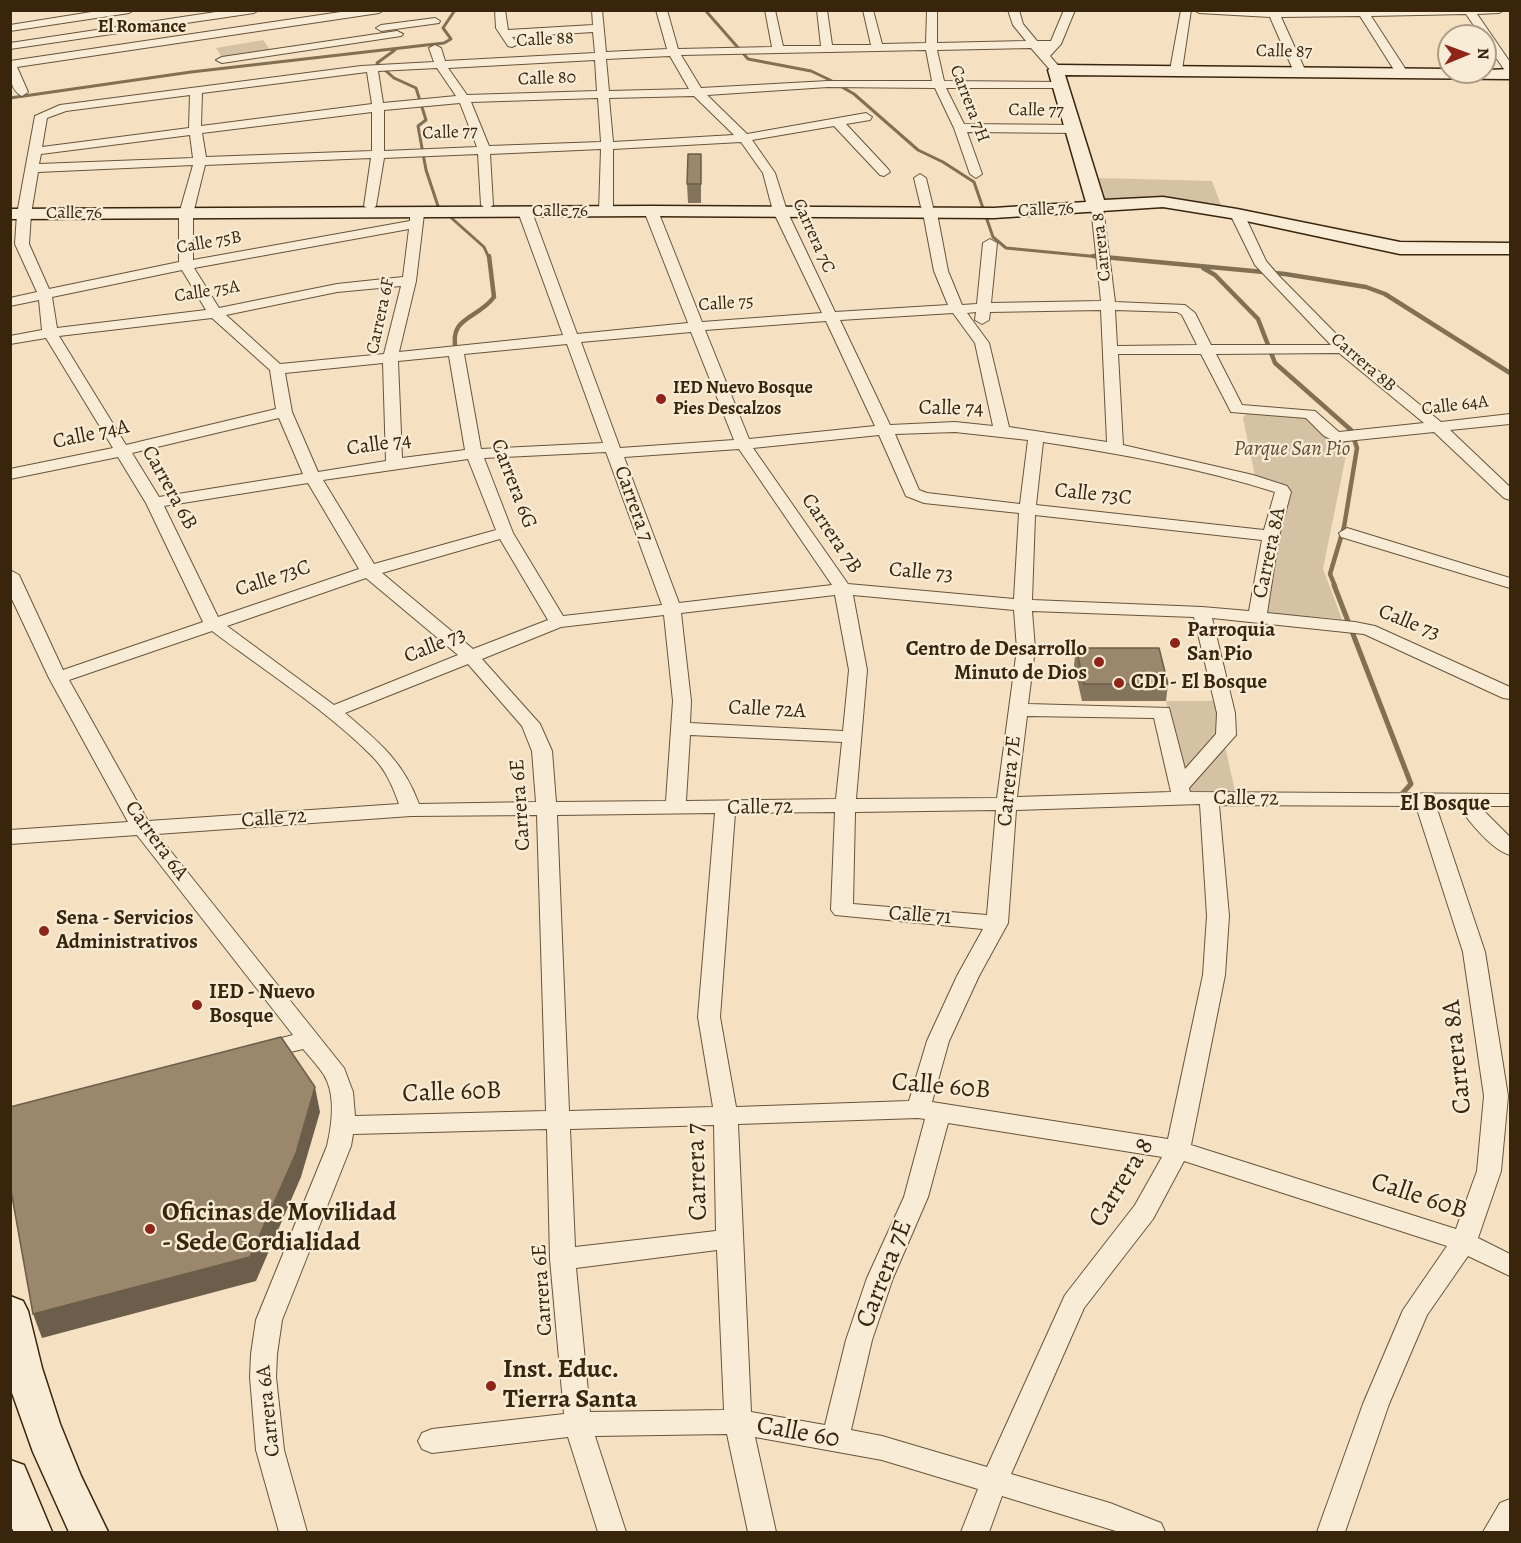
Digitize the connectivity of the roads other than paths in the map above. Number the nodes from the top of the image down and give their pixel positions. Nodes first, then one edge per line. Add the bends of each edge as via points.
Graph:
1 (129, 10) edge
2 (500, 10) edge
3 (597, 10) edge
4 (661, 10) edge
5 (770, 10) edge
6 (822, 10) edge
7 (868, 10) edge
8 (932, 10) edge
9 (1013, 10) edge
10 (1070, 10) edge
11 (1186, 10) edge
12 (1200, 10) edge
13 (1499, 10) edge
14 (115, 11) edge
15 (249, 11) edge
16 (377, 11) edge
17 (1469, 11) edge
18 (1274, 12) edge
19 (1363, 12) edge
20 (435, 21) dead end
21 (10, 28) edge
22 (597, 28) junction
23 (128, 29) junction
24 (394, 31) junction
25 (504, 34) junction
26 (269, 40) junction
27 (1055, 44) junction
28 (406, 45) dead end
29 (1035, 45) junction
30 (10, 46) edge
31 (139, 46) junction
32 (931, 47) junction
33 (435, 48) dead end
34 (877, 48) junction
35 (827, 49) junction
36 (778, 50) junction
37 (673, 52) junction
38 (600, 56) junction
39 (1044, 56) junction
40 (222, 60) dead end
41 (525, 60) junction
42 (11, 64) edge
43 (440, 64) junction
44 (372, 68) junction
45 (1176, 70) junction
46 (1300, 72) junction
47 (1510, 72) edge
48 (1402, 73) junction
49 (1059, 77) junction
50 (939, 85) junction
51 (196, 91) junction
52 (22, 92) dead end
53 (697, 92) junction
54 (604, 95) junction
55 (464, 99) junction
56 (380, 107) junction
57 (41, 116) joint
58 (866, 117) dead end
59 (837, 122) junction
60 (960, 128) junction
61 (1075, 129) junction
62 (195, 130) junction
63 (744, 138) junction
64 (608, 146) junction
65 (484, 150) junction
66 (380, 154) junction
67 (35, 159) junction
68 (200, 161) junction
69 (884, 172) dead end
70 (976, 174) dead end
71 (920, 178) dead end
72 (487, 205) junction
73 (370, 206) junction
74 (1101, 206) junction
75 (780, 208) junction
76 (607, 209) junction
77 (18, 210) edge
78 (187, 210) junction
79 (928, 210) junction
80 (651, 211) junction
81 (525, 212) junction
82 (1237, 214) junction
83 (416, 219) junction
84 (990, 243) dead end
85 (1509, 251) edge
86 (186, 265) junction
87 (409, 281) junction
88 (45, 295) junction
89 (10, 302) edge
90 (1108, 304) junction
91 (982, 306) junction
92 (956, 308) junction
93 (215, 313) junction
94 (831, 316) junction
95 (696, 325) junction
96 (50, 333) junction
97 (573, 339) junction
98 (10, 340) edge
99 (982, 343) junction
100 (1206, 349) junction
101 (1343, 349) junction
102 (1109, 350) junction
103 (456, 351) junction
104 (390, 358) junction
105 (277, 369) junction
106 (284, 412) junction
107 (1510, 419) edge
108 (1439, 428) junction
109 (885, 430) junction
110 (1002, 431) junction
111 (1036, 437) junction
112 (743, 444) junction
113 (1115, 448) junction
114 (613, 450) junction
115 (122, 451) junction
116 (474, 454) junction
117 (394, 464) junction
118 (10, 474) edge
119 (312, 476) junction
120 (1281, 489) joint
121 (912, 493) joint
122 (1510, 495) edge
123 (154, 503) junction
124 (1027, 510) junction
125 (505, 533) junction
126 (1347, 533) dead end
127 (1271, 536) junction
128 (369, 571) junction
129 (10, 575) edge
130 (1510, 583) edge
131 (843, 589) junction
132 (1023, 605) junction
133 (672, 608) junction
134 (1202, 612) junction
135 (1257, 617) junction
136 (558, 622) junction
137 (212, 623) junction
138 (470, 656) junction
139 (58, 678) junction
140 (1510, 694) edge
141 (1018, 710) junction
142 (332, 712) junction
143 (681, 729) junction
144 (851, 737) junction
145 (1180, 792) junction
146 (1209, 798) junction
147 (1510, 800) edge
148 (1424, 801) junction
149 (1466, 801) junction
150 (1006, 804) junction
151 (845, 806) junction
152 (676, 807) junction
153 (725, 808) junction
154 (411, 810) junction
155 (547, 810) junction
156 (141, 827) junction
157 (10, 837) edge
158 (1510, 848) edge
159 (842, 910) joint
160 (998, 922) junction
161 (309, 1039) junction
162 (240, 1057) edge
163 (929, 1110) junction
164 (726, 1116) junction
165 (558, 1118) junction
166 (344, 1125) junction
167 (1178, 1150) junction
168 (729, 1239) junction
169 (1464, 1242) junction
170 (563, 1259) junction
171 (1510, 1266) edge
172 (10, 1311) edge
173 (738, 1422) junction
174 (578, 1424) junction
175 (835, 1439) junction
176 (432, 1441) dead end
177 (10, 1477) edge
178 (994, 1482) junction
179 (1510, 1512) edge
180 (33, 1533) edge
181 (89, 1533) edge
182 (293, 1533) edge
183 (612, 1533) edge
184 (762, 1533) edge
185 (975, 1533) edge
186 (1151, 1533) edge
187 (1331, 1533) edge
188 (1497, 1533) edge

1 - 14 street
2 - 25 street
3 - 22 street
4 - 37 street, Carrera 7C
5 - 36 street
6 - 35 street
7 - 34 street
8 - 32 street, Carrera 7H
9 - 29 street, Carrera 8 via 1018,25
10 - 27 street
11 - 45 street
12 - 18 street
13 - 17 street
14 - 21 street
14 - 23 street
15 - 23 street
15 - 26 street
16 - 24 street
16 - 26 street
17 - 19 street
17 - 47 street
18 - 19 street
18 - 46 street
19 - 48 street
20 - 24 street
22 - 25 street
22 - 38 street
23 - 30 street
23 - 31 street
24 - 26 street
24 - 28 street
25 - 41 street
26 - 31 street
26 - 40 street
27 - 29 street, Calle 88
27 - 39 street
29 - 32 street, Calle 88
29 - 39 street, Carrera 8
31 - 42 street
32 - 34 street, Calle 88
32 - 50 street, Carrera 7H
33 - 43 street
34 - 35 street, Calle 88
35 - 36 street, Calle 88
36 - 37 street, Calle 88
37 - 38 street, Calle 88
37 - 53 street, Carrera 7C
38 - 41 street, Calle 88
38 - 54 street
39 - 49 street, Carrera 8
41 - 43 street, Calle 88
42 - 52 street
43 - 44 street, Calle 88
43 - 55 street
44 - 51 street, Calle 88
44 - 56 street
45 - 46 street, Calle 87
45 - 49 street, Calle 87
46 - 48 street, Calle 87
47 - 48 street, Calle 87
49 - 50 street, Calle 80
49 - 61 street, Carrera 8
50 - 53 street, Calle 80 via 828,84
50 - 60 street, Carrera 7H
51 - 57 street, Calle 88 via 64,108
51 - 62 street
53 - 54 street, Calle 80
53 - 63 street, Carrera 7C
54 - 55 street, Calle 80
54 - 64 street
55 - 56 street, Calle 80
55 - 65 street
56 - 62 street, Calle 80
56 - 66 street
57 - 67 street, Carrera 6B
58 - 59 street, Calle 77
59 - 63 street, Calle 77
59 - 69 street
60 - 61 street, Calle 77
60 - 70 street, Carrera 7H
61 - 74 street, Carrera 8
62 - 67 street, Calle 80
62 - 68 street
63 - 64 street, Calle 77
63 - 75 street, Carrera 7C via 769,172
64 - 65 street, Calle 77
64 - 76 street
65 - 66 street, Calle 77
65 - 72 street
66 - 68 street, Calle 77
66 - 73 street
67 - 68 street, Calle 77
67 - 77 street, Carrera 6B
68 - 78 street
71 - 79 street
72 - 73 street, Calle 76
72 - 76 street, Calle 76
73 - 78 street, Calle 76
74 - 79 street, Calle 76
74 - 82 street, Calle 76 via 1163,202
74 - 90 street, Carrera 8
75 - 76 street, Calle 76
75 - 79 street, Calle 76
75 - 80 street, Calle 76
75 - 94 street, Carrera 7C
76 - 80 street, Calle 76
76 - 81 street, Calle 76
77 - 78 street, Calle 76
77 - 88 street, Carrera 6B via 22,244
78 - 83 street, Calle 76
78 - 86 street
79 - 92 street via 941,271
80 - 95 street, Carrera 7B
81 - 83 street, Calle 76
81 - 97 street, Carrera 7
82 - 85 street, Calle 76 via 1400,248
82 - 101 street, Carrera 8B via 1260,262
83 - 86 street, Calle 75B
83 - 87 street, Carrera 6F
84 - 91 street
86 - 88 street, Calle 75B
86 - 93 street
87 - 93 street, Calle 75A via 337,288
87 - 104 street, Carrera 6F
88 - 89 street, Calle 75B
88 - 96 street, Carrera 6B
90 - 91 street, Calle 75
90 - 100 street, Calle 75 via 1180,308 1188,313
90 - 102 street, Carrera 8
91 - 92 street, Calle 75
91 - 99 street
92 - 94 street, Calle 75
92 - 99 street
93 - 96 street, Calle 75A
93 - 105 street
94 - 95 street, Calle 75
94 - 109 street, Carrera 7C
95 - 97 street, Calle 75
95 - 112 street, Carrera 7B
96 - 98 street, Calle 75A
96 - 115 street, Carrera 6B
97 - 103 street, Calle 75
97 - 114 street, Carrera 7
99 - 110 street
100 - 101 street
100 - 102 street
100 - 108 street, Calle 64A via 1236,409 1310,414 1332,435
101 - 108 street, Carrera 8B
102 - 113 street, Carrera 8
103 - 104 street, Calle 75
103 - 116 street, Carrera 6G
104 - 105 street, Calle 75
104 - 117 street, Carrera 6F
105 - 106 street, Carrera 6E
106 - 115 street, Calle 74A
106 - 119 street, Carrera 6E
107 - 108 street, Calle 64A
108 - 122 street, Carrera 8B
109 - 110 street, Calle 74 via 955,427
109 - 112 street, Calle 74
109 - 121 street, Carrera 7C
110 - 111 street, Calle 74
111 - 113 street, Calle 74
111 - 124 street, Carrera 7E
112 - 114 street, Calle 74
112 - 131 street, Carrera 7B
113 - 120 street, Calle 74
114 - 116 street, Calle 74
114 - 133 street, Carrera 7
115 - 118 street, Calle 74A
115 - 123 street, Carrera 6B
116 - 117 street, Calle 74
116 - 125 street, Carrera 6G
117 - 119 street, Calle 74
119 - 123 street, Calle 74
119 - 128 street, Carrera 6E
120 - 127 street, Carrera 8A
121 - 124 street, Calle 73C via 924,498
123 - 137 street, Carrera 6B
124 - 127 street, Calle 73C
124 - 132 street, Carrera 7E
125 - 128 street, Calle 73C
125 - 136 street, Carrera 6G
126 - 130 street
127 - 135 street, Carrera 8A
128 - 137 street, Calle 73C
128 - 138 street, Carrera 6E
129 - 139 street, Carrera 6A
131 - 132 street, Calle 73
131 - 133 street, Calle 73
131 - 144 street, Carrera 7B via 858,670
132 - 134 street, Calle 73
132 - 141 street, Carrera 7E via 1026,649
133 - 136 street, Calle 73
133 - 143 street, Carrera 7 via 682,701
134 - 135 street, Calle 73
134 - 145 street via 1227,712 1226,735
135 - 140 street, Calle 73 via 1369,630
136 - 138 street, Calle 73
137 - 139 street, Calle 73C
137 - 142 street, Carrera 6B
138 - 142 street, Calle 73
138 - 155 street, Carrera 6E via 531,723 542,751
139 - 156 street, Carrera 6A
141 - 145 street via 1162,712
141 - 150 street, Carrera 7E
142 - 154 street, Carrera 6B via 380,753 399,780
143 - 144 street, Calle 72A
143 - 152 street, Carrera 7
144 - 151 street, Carrera 7B
145 - 146 street, Calle 72
145 - 150 street, Calle 72
146 - 148 street, Calle 72
146 - 167 street, Carrera 8 via 1218,916 1214,975
147 - 149 street, Calle 72
148 - 149 street, Calle 72
148 - 169 street, Carrera 8A via 1474,952 1496,1096 1489,1171
149 - 158 street via 1477,818
150 - 151 street, Calle 72
150 - 160 street, Carrera 7E
151 - 153 street, Calle 72
151 - 159 street, Carrera 7B
152 - 153 street, Calle 72
152 - 155 street, Calle 72
153 - 164 street, Carrera 7 via 709,1017
154 - 155 street, Calle 72
154 - 156 street, Calle 72
155 - 165 street, Carrera 6E
156 - 157 street, Calle 72
156 - 161 street, Carrera 6A
159 - 160 street, Calle 71
160 - 163 street, Carrera 7E via 938,1041
161 - 162 street
161 - 166 street, Carrera 6A via 336,1074 345,1106
163 - 164 street, Calle 60B
163 - 167 street, Calle 60B
163 - 175 street, Carrera 7E via 916,1197 880,1278 859,1340
164 - 165 street, Calle 60B
164 - 168 street, Carrera 7
165 - 166 street, Calle 60B
165 - 170 street, Carrera 6E
166 - 182 street, Carrera 6A via 332,1166 269,1320 264,1354 270,1450
167 - 169 street, Calle 60B
167 - 178 street, Carrera 8 via 1144,1212 1074,1302
168 - 170 street
168 - 173 street, Carrera 7
169 - 171 street, Calle 60B
169 - 187 street, Carrera 8A via 1416,1310 1376,1404
170 - 174 street, Carrera 6E
172 - 181 street via 18,1352 44,1433
173 - 174 street, Calle 60
173 - 175 street, Calle 60
173 - 184 street, Carrera 7
174 - 176 street, Calle 60
174 - 183 street, Carrera 6E
175 - 178 street, Calle 60 via 882,1448
177 - 180 street
178 - 185 street, Carrera 8
178 - 186 street, Calle 60 via 1110,1516
179 - 188 street

